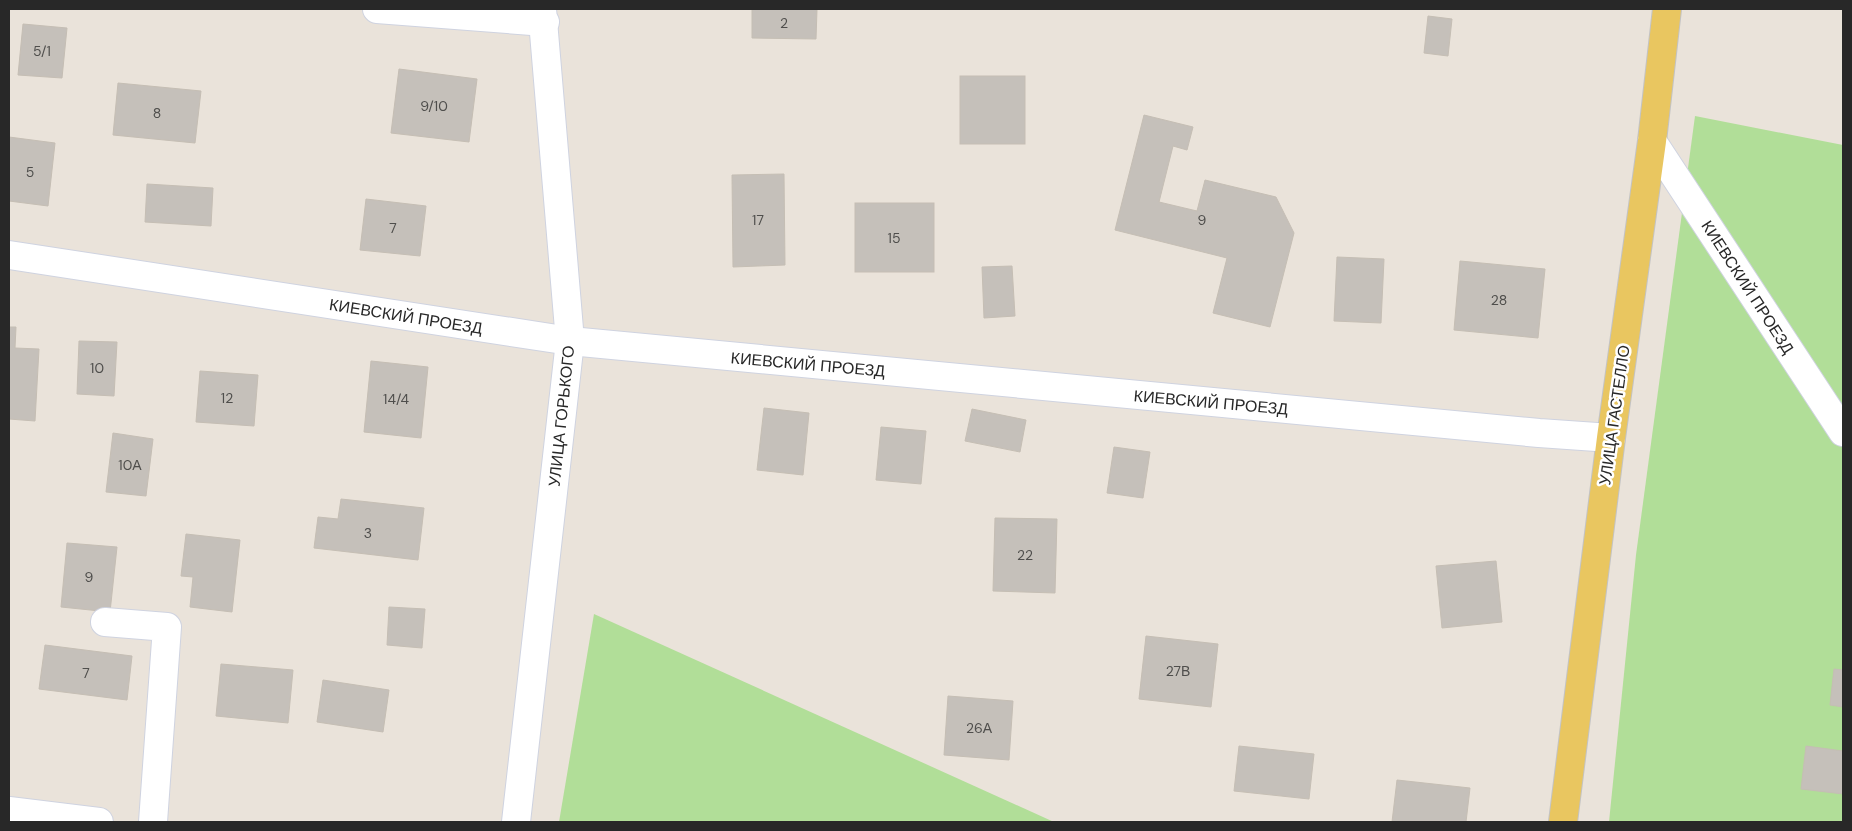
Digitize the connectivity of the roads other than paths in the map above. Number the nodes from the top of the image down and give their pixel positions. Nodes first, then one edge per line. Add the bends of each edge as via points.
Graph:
1 (377, 9) edge
2 (1667, 9) edge
3 (544, 16) edge
4 (1652, 141) junction
5 (9, 255) edge
6 (570, 341) junction
7 (1843, 432) edge
8 (1611, 438) junction
9 (105, 622) dead end
10 (9, 811) edge
11 (99, 822) edge
12 (153, 822) edge
13 (516, 822) edge
14 (1563, 822) edge

1 - 3 street
2 - 4 main road, УЛИЦА ГАСТЕЛЛО
3 - 6 street, УЛИЦА ГОРЬКОГО
4 - 7 street, КИЕВСКИЙ ПРОЕЗД
4 - 8 main road, УЛИЦА ГАСТЕЛЛО
5 - 6 street, КИЕВСКИЙ ПРОЕЗД
6 - 8 street, КИЕВСКИЙ ПРОЕЗД
6 - 13 street, УЛИЦА ГОРЬКОГО
8 - 14 main road, УЛИЦА ГАСТЕЛЛО
9 - 12 street via 167,628
10 - 11 street

